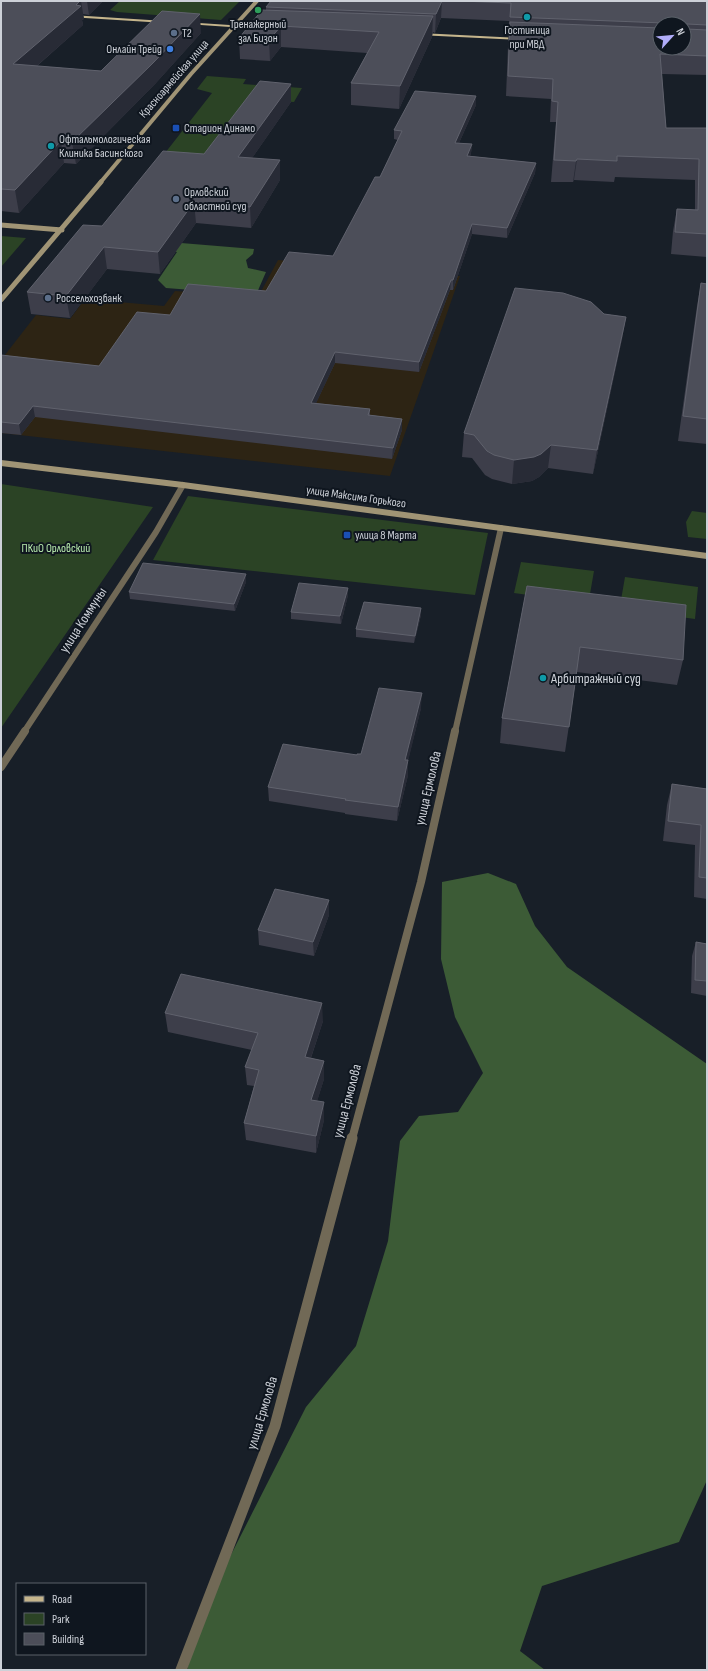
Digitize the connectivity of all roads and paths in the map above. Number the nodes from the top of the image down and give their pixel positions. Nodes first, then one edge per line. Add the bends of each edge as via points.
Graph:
1 (257, 1) edge
2 (63, 15) edge
3 (171, 22) edge
4 (179, 23) edge
5 (233, 26) junction
6 (264, 28) edge
7 (413, 34) edge
8 (526, 39) edge
9 (1, 225) edge
10 (62, 230) junction
11 (1, 300) edge
12 (1, 463) edge
13 (184, 485) junction
14 (500, 528) junction
15 (707, 556) edge
16 (1, 767) edge
17 (181, 1670) edge

1 - 5 street, Красноармейская улица
2 - 3 main road
4 - 5 main road
5 - 6 main road
5 - 10 street, Красноармейская улица
7 - 8 main road
9 - 10 street
10 - 11 street, Красноармейская улица
12 - 13 street, улица Максима Горького
13 - 14 street, улица Максима Горького
13 - 16 street, улица Коммуны via 156,532
14 - 15 street, улица Максима Горького
14 - 17 street, улица Ермолова via 421,882 275,1426

